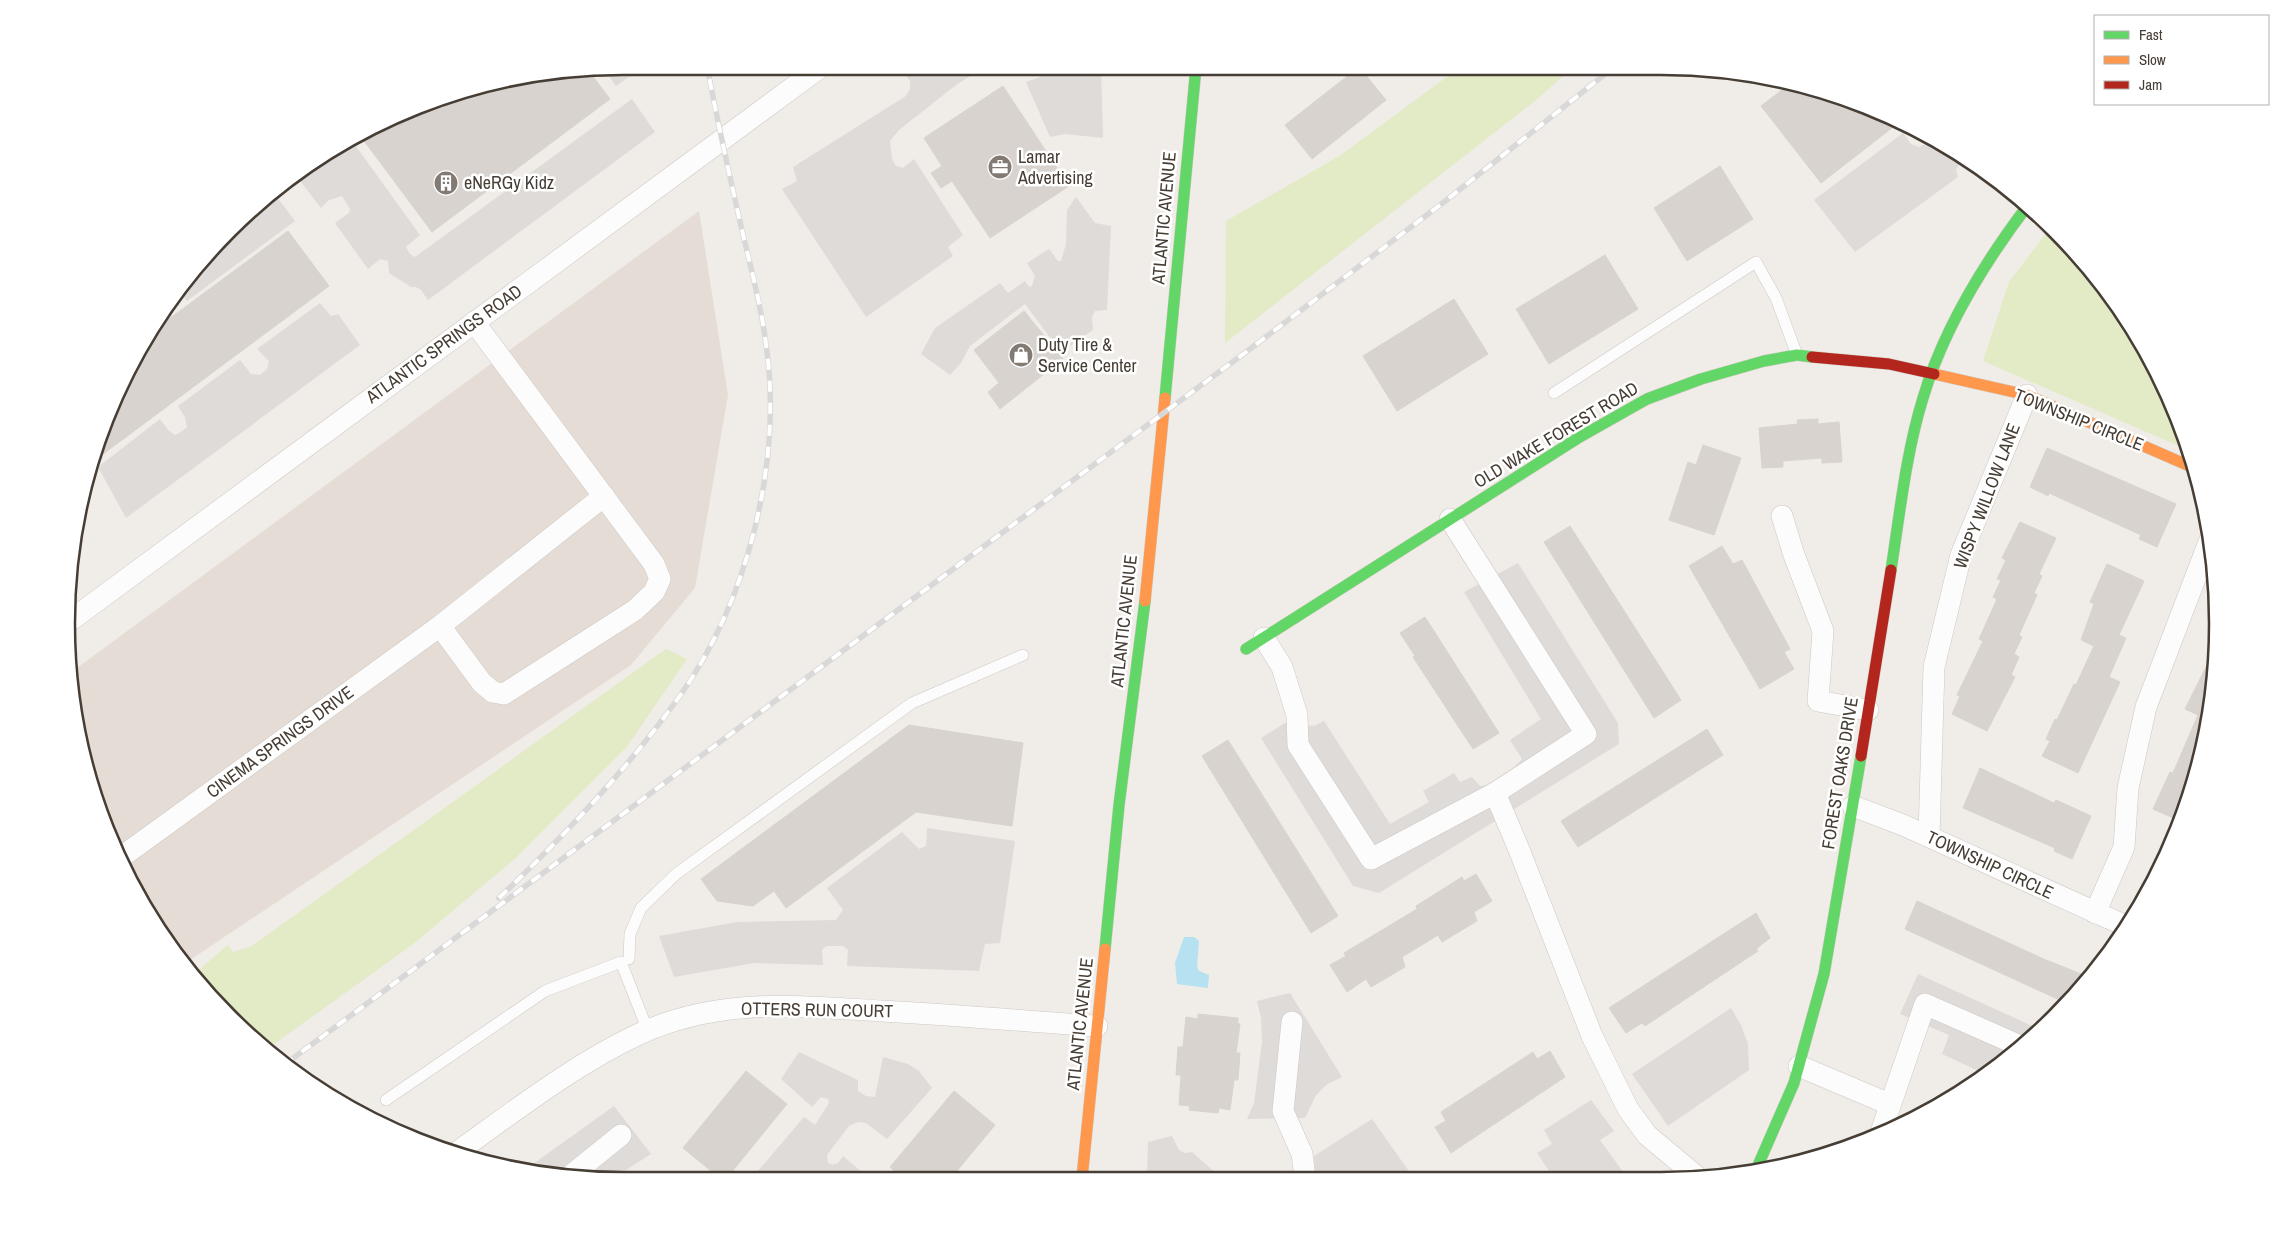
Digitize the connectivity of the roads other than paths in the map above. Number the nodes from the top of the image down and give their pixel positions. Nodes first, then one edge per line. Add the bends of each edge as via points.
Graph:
1 (810, 75) edge
2 (1195, 75) edge
3 (2023, 212) edge
4 (474, 322) junction
5 (1797, 355) junction
6 (1932, 374) junction
7 (1554, 393) dead end
8 (2027, 395) junction
9 (2185, 464) edge
10 (604, 496) junction
11 (1782, 516) dead end
12 (1450, 519) junction
13 (2204, 554) edge
14 (75, 618) edge
15 (440, 626) junction
16 (1264, 638) junction
17 (1246, 649) dead end
18 (1023, 655) dead end
19 (1868, 710) junction
20 (1495, 793) junction
21 (1853, 806) junction
22 (1929, 836) junction
23 (126, 853) edge
24 (2095, 913) junction
25 (2120, 923) edge
26 (629, 959) dead end
27 (1292, 1022) dead end
28 (1097, 1026) junction
29 (648, 1031) junction
30 (2013, 1043) edge
31 (1799, 1066) junction
32 (386, 1100) dead end
33 (1889, 1104) junction
34 (1883, 1124) edge
35 (621, 1135) dead end
36 (463, 1147) edge
37 (1759, 1162) edge
38 (577, 1170) edge
39 (1690, 1171) edge
40 (1083, 1172) edge
41 (1304, 1172) edge

1 - 4 street, ATLANTIC SPRINGS ROAD
2 - 28 street, ATLANTIC AVENUE via 1158,476
3 - 6 street via 1975,282 1952,325
4 - 10 street
4 - 14 street, ATLANTIC SPRINGS ROAD
5 - 6 street, OLD WAKE FOREST ROAD via 1889,364
5 - 7 lane via 1776,298 1756,262
5 - 12 street, OLD WAKE FOREST ROAD via 1701,379 1647,399 1578,438
6 - 8 street, TOWNSHIP CIRCLE
6 - 19 street, FOREST OAKS DRIVE via 1906,472
8 - 9 street, TOWNSHIP CIRCLE
8 - 22 street, WISPY WILLOW LANE via 1962,555 1934,667
10 - 15 street, CINEMA SPRINGS DRIVE
10 - 15 street via 654,564 660,579 654,592 634,610 504,694 493,692 482,683
11 - 19 street via 1823,630 1818,701
12 - 16 street, OLD WAKE FOREST ROAD
12 - 20 street via 1586,734
13 - 24 street via 2146,707 2128,788 2124,847
15 - 23 street, CINEMA SPRINGS DRIVE
16 - 17 street, OLD WAKE FOREST ROAD
16 - 20 street via 1282,667 1297,715 1298,745 1371,859
18 - 26 lane via 912,703 676,874 641,908 630,934
19 - 21 street, FOREST OAKS DRIVE
20 - 39 street via 1592,1036 1628,1109 1647,1135
21 - 22 street, TOWNSHIP CIRCLE
21 - 31 street, FOREST OAKS DRIVE via 1824,974
22 - 24 street, TOWNSHIP CIRCLE
24 - 25 street, TOWNSHIP CIRCLE
27 - 41 street via 1283,1111 1302,1154
28 - 29 street, OTTERS RUN COURT via 793,1005 722,1008
28 - 40 street, ATLANTIC AVENUE
29 - 32 lane via 621,962 545,992
29 - 36 street, OTTERS RUN COURT via 589,1061
30 - 33 street via 1925,1004
31 - 33 street
31 - 37 street, FOREST OAKS DRIVE
33 - 34 street
35 - 38 street

